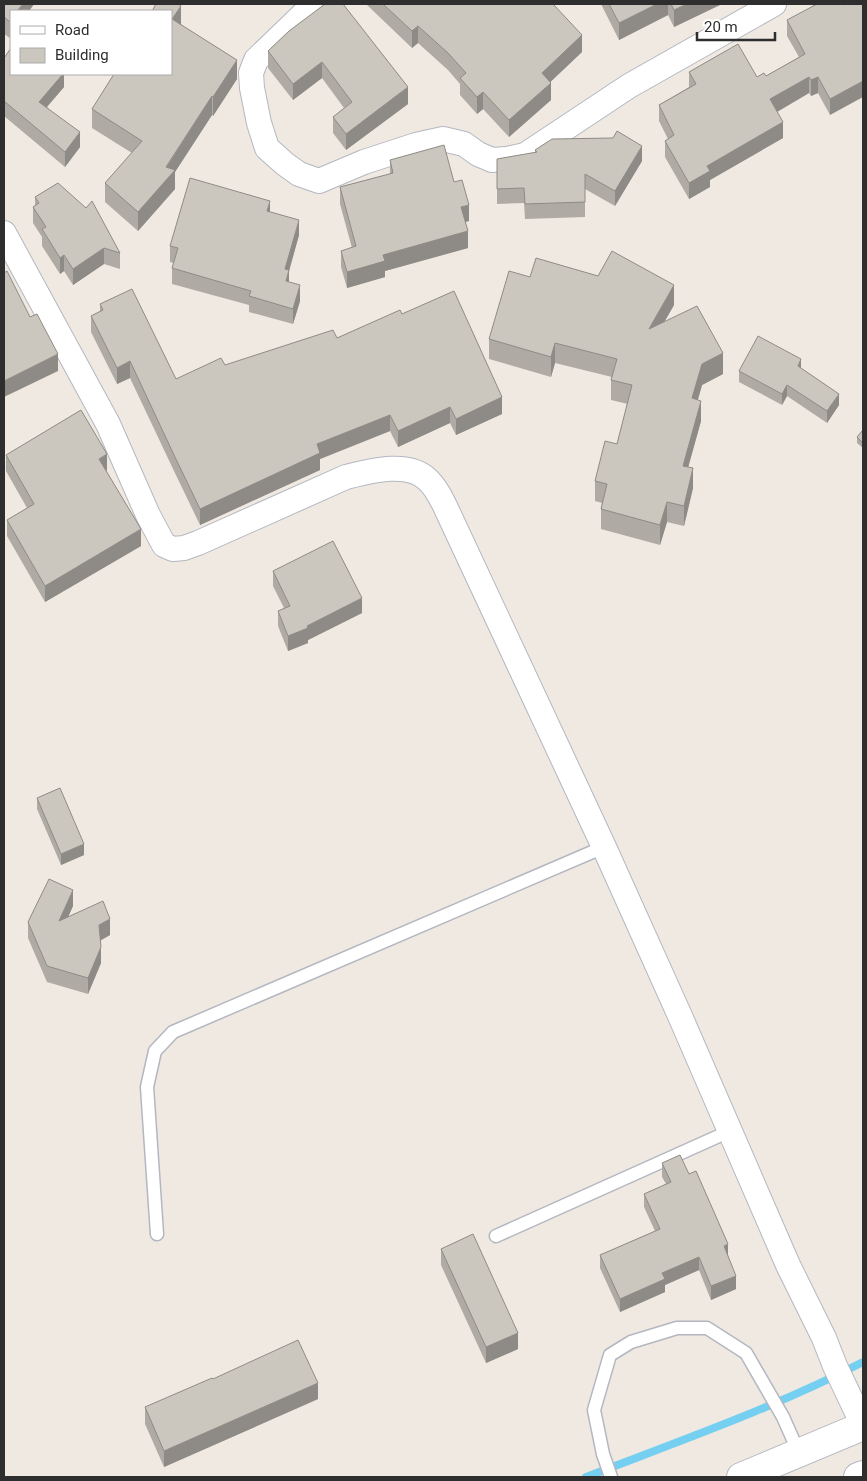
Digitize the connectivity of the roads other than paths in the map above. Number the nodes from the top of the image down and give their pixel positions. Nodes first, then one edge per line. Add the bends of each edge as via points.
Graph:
1 (314, 4) edge
2 (774, 4) edge
3 (747, 10) edge
4 (4, 233) edge
5 (604, 847) junction
6 (730, 1131) junction
7 (157, 1234) dead end
8 (496, 1236) dead end
9 (863, 1426) edge
10 (799, 1453) junction
11 (863, 1475) edge
12 (610, 1477) edge
13 (741, 1477) edge
14 (858, 1477) edge

1 - 3 street via 256,60 251,73 259,123 267,148 299,174 318,181 364,162 443,139 464,144 492,160 525,155
2 - 3 street
4 - 5 street via 108,424 164,545 173,549 198,543 346,477 370,471 393,468 416,472 428,480 444,504
5 - 6 street
5 - 7 lane via 173,1032 155,1051 147,1087
6 - 8 lane
6 - 9 street
9 - 10 main road
10 - 12 lane via 783,1417 746,1353 707,1328 677,1328 631,1342 610,1355 594,1410
10 - 13 main road
11 - 14 main road

